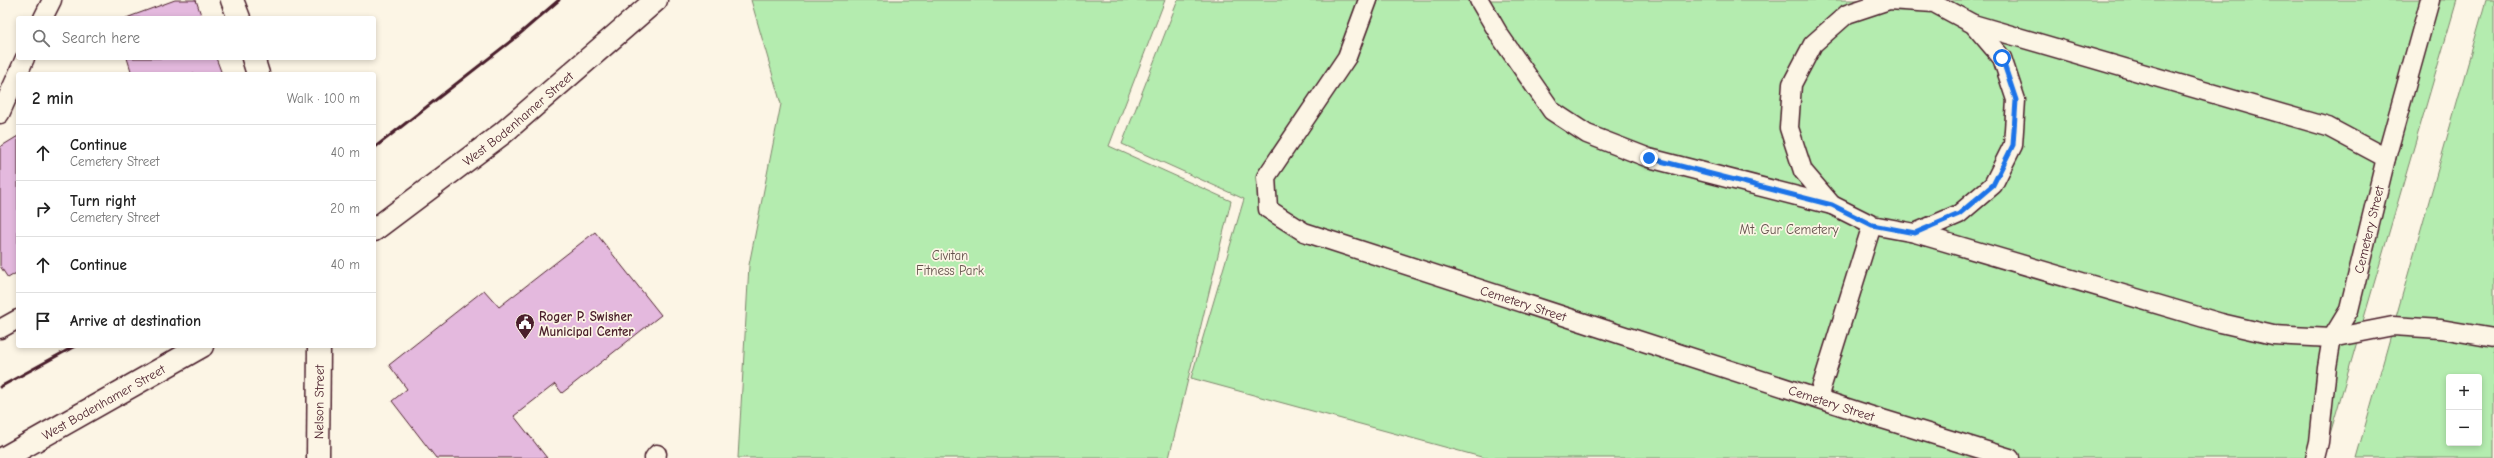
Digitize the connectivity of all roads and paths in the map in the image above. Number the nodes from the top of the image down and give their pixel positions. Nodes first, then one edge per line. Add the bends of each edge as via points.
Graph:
1 (52, 0) edge
2 (232, 0) edge
3 (656, 0) edge
4 (1368, 0) edge
5 (1479, 0) edge
6 (1888, 0) edge
7 (2430, 0) edge
8 (1934, 2) edge
9 (45, 16) edge
10 (238, 16) edge
11 (1973, 24) junction
12 (24, 60) edge
13 (254, 60) edge
14 (19, 72) edge
15 (257, 72) edge
16 (16, 78) edge
17 (0, 114) edge
18 (2386, 158) junction
19 (1832, 205) junction
20 (1872, 225) junction
21 (376, 228) edge
22 (1915, 233) junction
23 (16, 320) edge
24 (0, 329) edge
25 (2332, 338) junction
26 (2494, 338) edge
27 (198, 348) edge
28 (318, 348) edge
29 (1818, 398) junction
30 (4, 458) edge
31 (318, 458) edge
32 (2010, 458) edge
33 (2315, 458) edge

1 - 9 lane
2 - 10 main road
3 - 21 main road, West Bodenhamer Street via 503,133
4 - 29 lane, Cemetery Street via 1347,57 1266,177 1268,209 1304,232
5 - 19 lane via 1500,36 1552,111 1587,134 1649,158
6 - 8 lane
6 - 19 lane via 1847,14 1813,44 1792,84 1789,128 1803,171
7 - 18 lane, Cemetery Street
8 - 11 lane
11 - 18 lane via 2328,126
11 - 22 lane via 2002,58 2016,100 2013,145 1993,185 1959,214
12 - 14 lane
13 - 15 main road
16 - 17 lane
18 - 25 lane, Cemetery Street via 2349,310
19 - 20 lane
20 - 22 lane
20 - 29 lane
22 - 25 lane via 2221,323 2273,335
23 - 24 lane
25 - 26 lane via 2392,326
25 - 33 lane, Cemetery Street
27 - 30 main road, West Bodenhamer Street
28 - 31 main road, Nelson Street
29 - 32 lane, Cemetery Street

